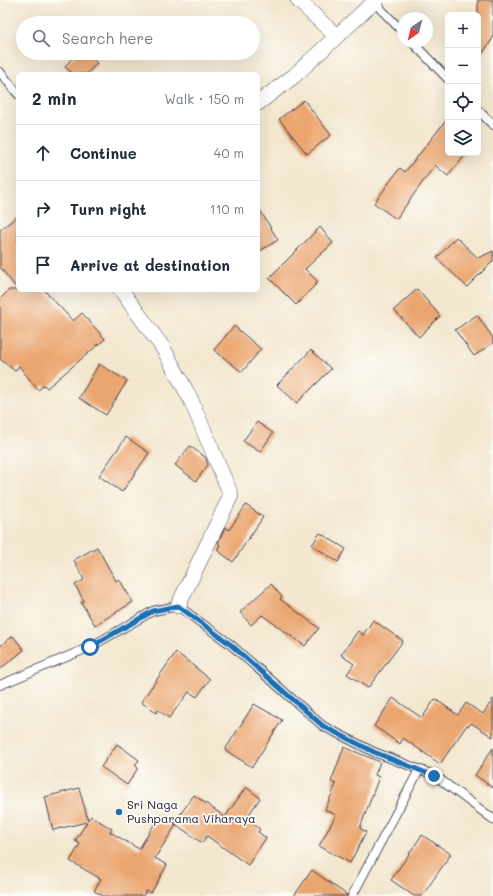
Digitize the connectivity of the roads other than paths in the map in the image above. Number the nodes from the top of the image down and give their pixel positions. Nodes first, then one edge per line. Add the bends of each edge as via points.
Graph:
1 (298, 0) edge
2 (375, 1) edge
3 (397, 25) edge
4 (336, 36) junction
5 (418, 48) edge
6 (0, 72) edge
7 (445, 76) edge
8 (16, 92) edge
9 (260, 102) edge
10 (481, 113) edge
11 (493, 125) edge
12 (122, 292) edge
13 (178, 606) junction
14 (0, 685) edge
15 (418, 770) junction
16 (493, 819) edge
17 (352, 896) edge

1 - 4 street
2 - 3 lane
2 - 4 street
4 - 9 street via 294,76
5 - 7 lane
6 - 8 lane
10 - 11 lane
12 - 13 street via 163,348 190,398 231,495
13 - 14 lane via 153,611 90,647
13 - 15 lane via 230,644 323,726 374,752
15 - 16 lane via 434,776
15 - 17 lane

